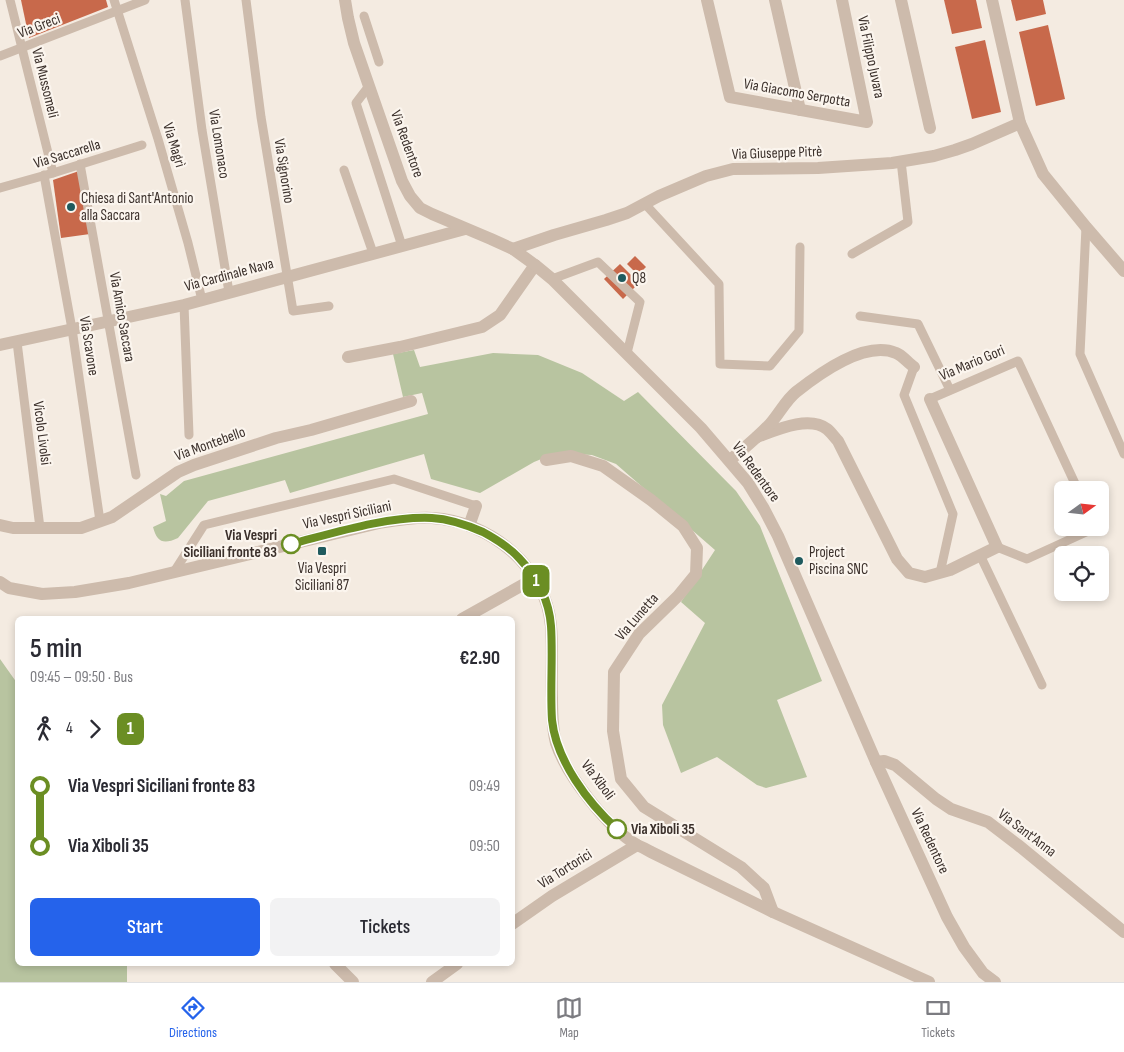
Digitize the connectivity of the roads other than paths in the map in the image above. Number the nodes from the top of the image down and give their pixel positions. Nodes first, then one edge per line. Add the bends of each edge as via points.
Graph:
1 (10, 0) edge
2 (114, 0) edge
3 (145, 0) edge
4 (185, 0) edge
5 (246, 0) edge
6 (345, 0) edge
7 (707, 0) edge
8 (775, 0) edge
9 (842, 0) edge
10 (901, 0) edge
11 (992, 0) edge
12 (118, 10) junction
13 (364, 16) dead end
14 (22, 47) junction
15 (0, 56) edge
16 (379, 62) dead end
17 (369, 86) junction
18 (800, 110) junction
19 (867, 122) joint
20 (1020, 123) junction
21 (930, 128) dead end
22 (142, 145) dead end
23 (901, 161) junction
24 (80, 164) junction
25 (344, 170) dead end
26 (49, 174) junction
27 (0, 188) edge
28 (645, 204) junction
29 (1086, 227) junction
30 (465, 229) junction
31 (402, 246) junction
32 (800, 247) dead end
33 (513, 249) junction
34 (374, 253) junction
35 (852, 254) dead end
36 (536, 265) junction
37 (1124, 271) edge
38 (287, 276) junction
39 (552, 279) junction
40 (229, 292) junction
41 (202, 300) junction
42 (184, 305) junction
43 (329, 306) dead end
44 (860, 316) dead end
45 (108, 321) junction
46 (72, 330) junction
47 (16, 342) junction
48 (0, 345) edge
49 (627, 353) junction
50 (348, 357) dead end
51 (914, 367) joint
52 (950, 390) junction
53 (930, 399) joint
54 (411, 401) dead end
55 (190, 434) dead end
56 (757, 437) junction
57 (1124, 454) edge
58 (546, 460) dead end
59 (730, 460) junction
60 (136, 475) dead end
61 (1074, 481) edge
62 (476, 506) joint
63 (100, 521) junction
64 (0, 525) edge
65 (469, 526) junction
66 (40, 528) junction
67 (1077, 536) edge
68 (996, 547) junction
69 (980, 555) junction
70 (174, 572) junction
71 (940, 573) junction
72 (535, 578) junction
73 (0, 582) edge
74 (467, 616) edge
75 (1042, 685) dead end
76 (876, 762) junction
77 (637, 844) junction
78 (773, 912) junction
79 (515, 922) edge
80 (1124, 932) edge
81 (337, 966) edge
82 (454, 966) edge
83 (353, 982) edge
84 (432, 982) edge
85 (929, 982) edge
86 (995, 982) edge

1 - 14 lane, Via Mussomeli
2 - 12 lane, Via Magrì
3 - 12 lane, Via Greci
4 - 40 lane, Via Lomonaco via 202,130
5 - 38 lane, Via Signorino
6 - 17 street, Via Redentore via 354,43
7 - 18 street, Via Giacomo Serpotta via 730,97
8 - 18 street
9 - 19 street, Via Filippo Juvara
10 - 21 street
11 - 20 street
12 - 14 lane, Via Greci
12 - 41 lane, Via Magrì
13 - 16 lane
14 - 15 lane, Via Greci
14 - 26 lane, Via Mussomeli
17 - 30 street, Via Redentore via 410,196 420,208
17 - 31 lane via 356,103
18 - 19 street, Via Giacomo Serpotta
20 - 23 street, Via Giuseppe Pitrè via 955,150
20 - 29 street via 1043,174
22 - 24 lane, Via Saccarella
23 - 28 street, Via Giuseppe Pitrè via 818,168 733,169 706,176
23 - 35 lane via 908,222
24 - 26 lane, Via Saccarella
24 - 45 lane, Via Amico Saccara
25 - 34 lane
26 - 27 lane, Via Saccarella
26 - 46 lane, Via Scavone
28 - 32 lane via 719,284 720,364 770,366 799,331
28 - 33 street, Via Giuseppe Pitrè via 627,213
29 - 37 street
29 - 57 lane via 1080,354
30 - 31 street, Via Cardinale Nava
30 - 33 street, Via Redentore
31 - 34 street, Via Cardinale Nava
33 - 36 street, Via Redentore
34 - 38 street, Via Cardinale Nava
36 - 39 street, Via Redentore
36 - 50 street via 500,315 482,327
38 - 40 street, Via Cardinale Nava
38 - 43 lane, Via Signorino via 293,311
39 - 49 street, Via Redentore
39 - 49 lane via 598,262 640,302
40 - 41 street, Via Cardinale Nava
41 - 42 street, Via Cardinale Nava
42 - 45 street, Via Cardinale Nava
42 - 55 lane
44 - 52 lane via 918,324
45 - 46 street, Via Cardinale Nava
45 - 60 lane, Via Amico Saccara
46 - 47 street, Via Cardinale Nava
46 - 63 lane, Via Scavone
47 - 48 street, Via Cardinale Nava
47 - 66 lane, Vicolo Livolsi
49 - 59 street, Via Redentore
51 - 56 street via 898,353 883,349 864,351 831,367 795,393
51 - 71 lane via 904,395 953,514
52 - 53 lane, Via Mario Gori
52 - 61 lane, Via Mario Gori via 1018,361
53 - 68 street, Via Mario Gori
54 - 63 street, Via Montebello via 276,438 178,472 112,517
56 - 59 street
56 - 71 street via 791,425 815,423 827,428 838,441 897,558 909,573 925,577
58 - 78 street, Via Lunetta via 572,456 603,466 683,526 697,548 696,574 639,634 614,672 613,731 621,779 644,807 741,867 764,888
59 - 76 street, Via Redentore via 748,483 778,536
62 - 65 street
62 - 70 lane via 394,479 204,525
63 - 66 street, Via Montebello via 82,528
64 - 66 street, Via Montebello
65 - 70 street, Via Vespri Siciliani via 432,518 379,523
65 - 72 street, Via Xiboli via 502,543
67 - 68 lane via 1027,559
68 - 69 street
69 - 71 street
69 - 75 lane
70 - 73 street, Via Vespri Siciliani via 75,592 42,594 9,588
72 - 74 street
72 - 77 street, Via Xiboli via 551,625 552,722 556,743 566,765 589,798 611,823
76 - 80 street, Via Sant'Anna via 895,765 951,809 988,822
76 - 86 street, Via Redentore via 947,917 968,953
77 - 78 street, Via Xiboli
77 - 79 street, Via Tortorici
78 - 85 street, Via Xiboli
81 - 83 street
82 - 84 street

